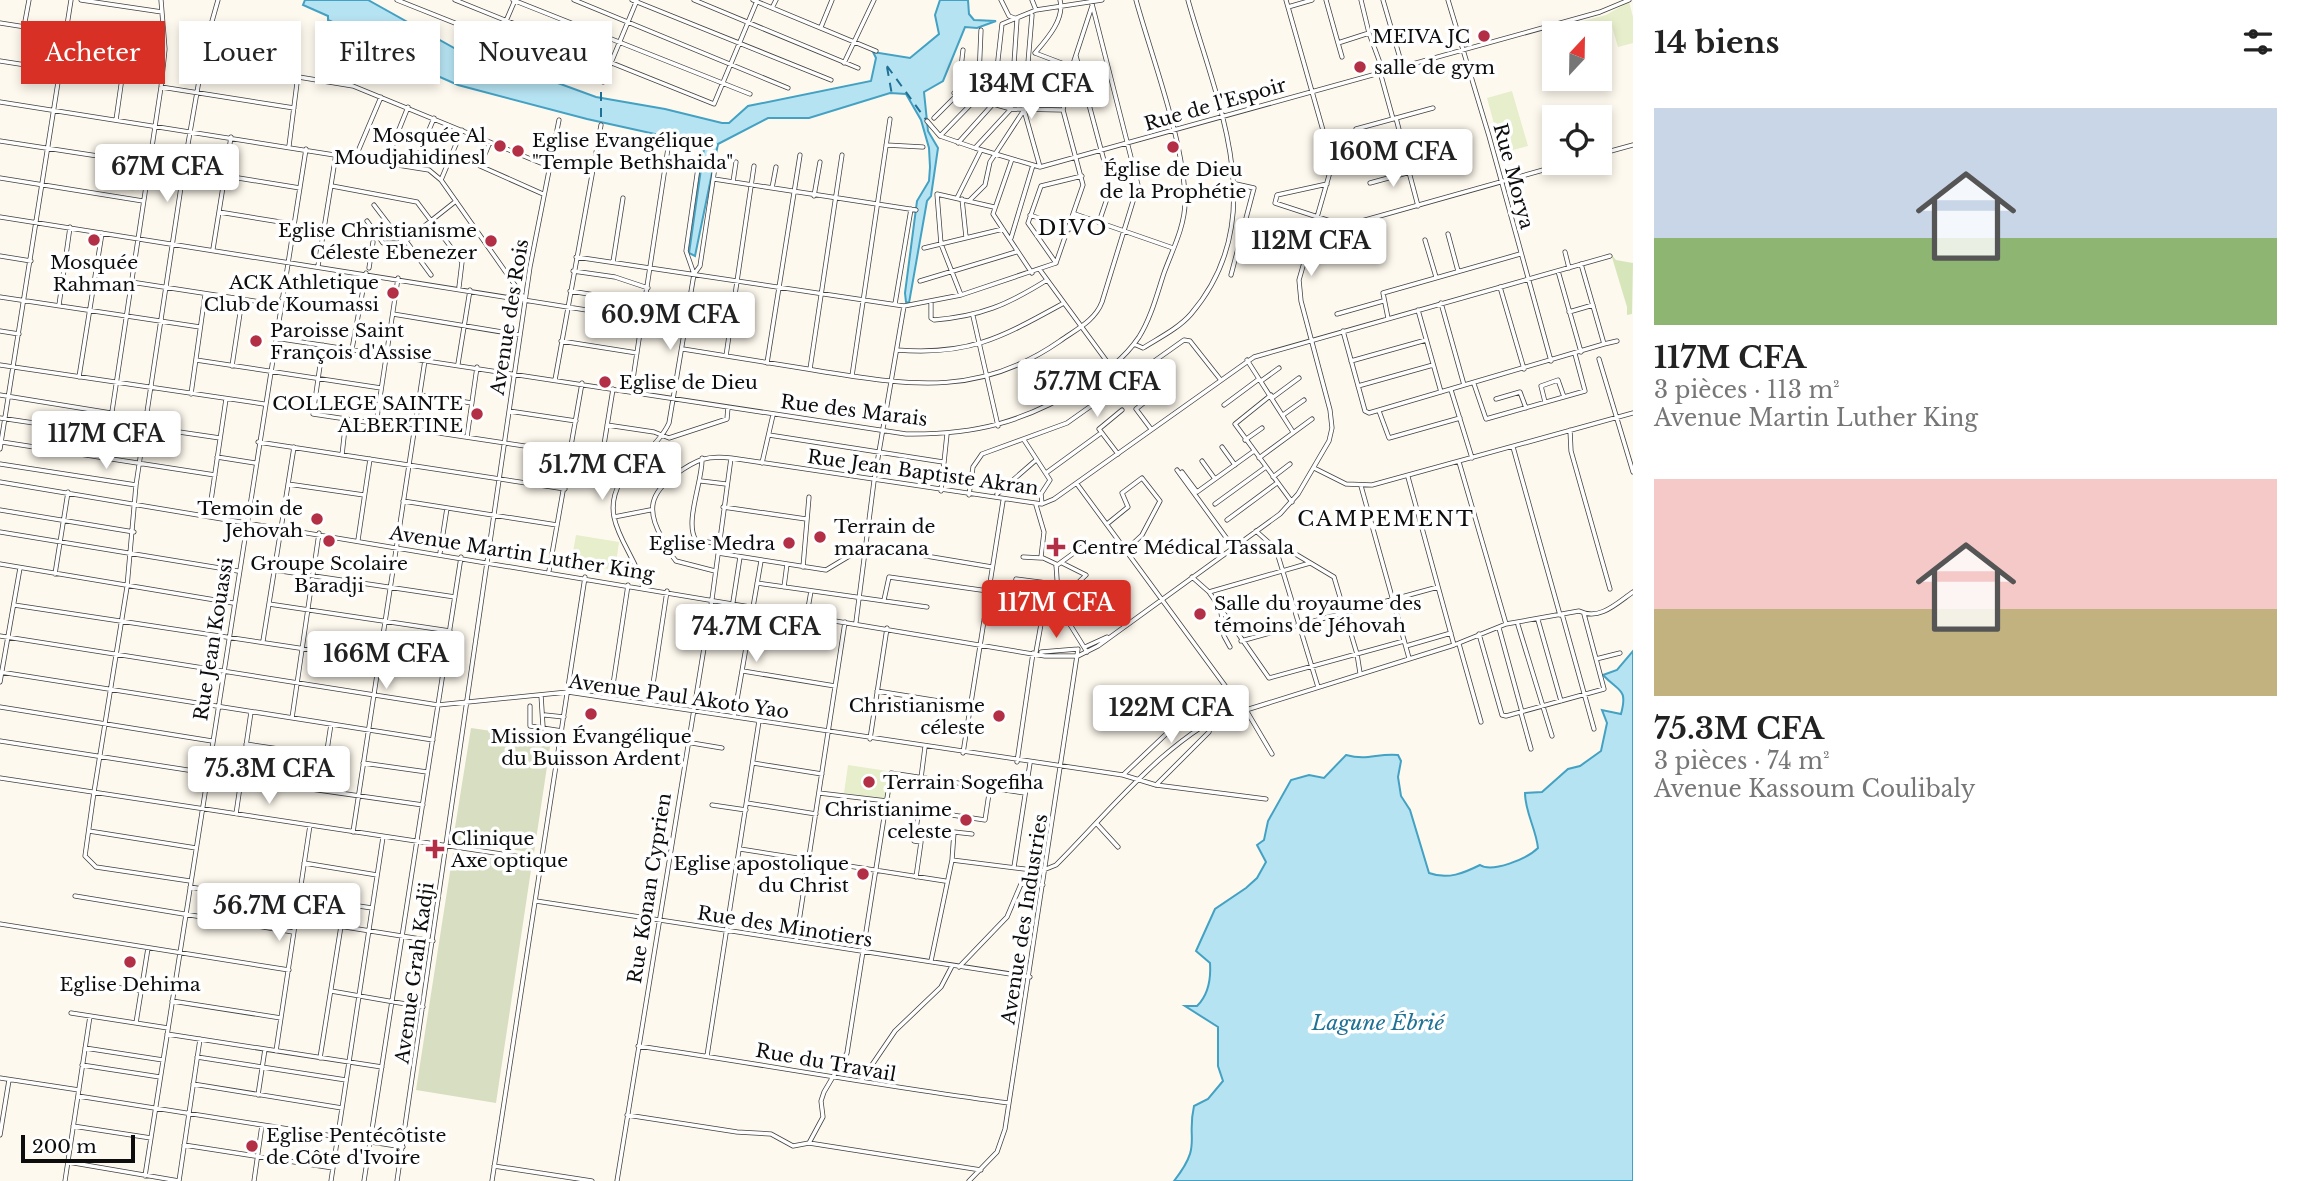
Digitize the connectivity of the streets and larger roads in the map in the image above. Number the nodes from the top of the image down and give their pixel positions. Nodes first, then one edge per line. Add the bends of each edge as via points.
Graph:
1 (29, 0) edge
2 (71, 0) edge
3 (81, 0) edge
4 (161, 0) edge
5 (218, 0) edge
6 (397, 0) edge
7 (455, 0) edge
8 (514, 0) edge
9 (574, 0) edge
10 (635, 0) edge
11 (694, 0) edge
12 (776, 0) edge
13 (832, 0) edge
14 (874, 0) edge
15 (1002, 0) edge
16 (1032, 0) edge
17 (1060, 0) edge
18 (1102, 0) edge
19 (1136, 0) edge
20 (1188, 0) edge
21 (1286, 0) edge
22 (1312, 0) edge
23 (1326, 0) edge
24 (1361, 0) edge
25 (1383, 0) edge
26 (1448, 0) edge
27 (1629, 0) edge
28 (755, 1) edge
29 (113, 3) edge
30 (1091, 3) edge
31 (1288, 6) junction
32 (772, 8) junction
33 (1062, 8) junction
34 (1036, 10) junction
35 (162, 12) junction
36 (1032, 14) junction
37 (1017, 19) junction
38 (25, 21) edge
39 (68, 21) edge
40 (163, 21) edge
41 (212, 21) edge
42 (506, 21) joint
43 (627, 22) junction
44 (748, 22) junction
45 (0, 23) edge
46 (454, 24) edge
47 (21, 26) edge
48 (821, 28) junction
49 (981, 30) dead end
50 (1368, 33) junction
51 (1418, 33) dead end
52 (1394, 39) junction
53 (620, 42) junction
54 (854, 42) junction
55 (739, 43) junction
56 (1338, 43) junction
57 (1462, 48) junction
58 (963, 50) dead end
59 (876, 51) dead end
60 (1032, 52) junction
61 (1076, 55) junction
62 (1342, 57) dead end
63 (612, 60) edge
64 (0, 61) edge
65 (612, 62) edge
66 (844, 63) junction
67 (21, 64) edge
68 (730, 65) junction
69 (1402, 65) junction
70 (1072, 66) junction
71 (858, 68) dead end
72 (1381, 72) junction
73 (301, 76) edge
74 (831, 80) dead end
75 (722, 83) junction
76 (59, 84) edge
77 (121, 84) edge
78 (160, 84) edge
79 (198, 84) edge
80 (297, 84) edge
81 (160, 87) junction
82 (788, 88) dead end
83 (1312, 92) junction
84 (196, 93) junction
85 (956, 93) junction
86 (750, 94) dead end
87 (381, 97) junction
88 (977, 99) junction
89 (0, 102) edge
90 (993, 104) junction
91 (408, 107) junction
92 (294, 108) junction
93 (1433, 108) dead end
94 (1011, 109) junction
95 (54, 110) junction
96 (1024, 110) junction
97 (1063, 110) junction
98 (1222, 117) junction
99 (434, 118) junction
100 (934, 118) dead end
101 (1395, 118) junction
102 (890, 119) dead end
103 (116, 120) junction
104 (559, 120) dead end
105 (927, 121) dead end
106 (601, 125) dead end
107 (155, 126) junction
108 (1356, 129) dead end
109 (462, 130) junction
110 (1173, 131) junction
111 (191, 132) junction
112 (940, 136) junction
113 (231, 137) junction
114 (0, 141) edge
115 (489, 142) junction
116 (958, 143) junction
117 (1125, 144) junction
118 (886, 145) junction
119 (1633, 145) edge
120 (289, 146) junction
121 (923, 147) dead end
122 (49, 148) junction
123 (668, 148) dead end
124 (975, 148) junction
125 (306, 149) junction
126 (981, 150) junction
127 (1103, 150) junction
128 (1612, 151) edge
129 (336, 154) junction
130 (995, 154) junction
131 (800, 155) dead end
132 (842, 155) dead end
133 (356, 157) junction
134 (1076, 157) junction
135 (1012, 159) junction
136 (699, 161) dead end
137 (386, 162) junction
138 (736, 162) dead end
139 (820, 162) dead end
140 (1447, 162) dead end
141 (150, 164) junction
142 (1033, 165) junction
143 (414, 166) junction
144 (548, 166) junction
145 (754, 166) dead end
146 (776, 166) dead end
147 (715, 167) dead end
148 (1040, 167) junction
149 (1542, 170) edge
150 (1410, 172) junction
151 (225, 176) junction
152 (1082, 176) junction
153 (0, 178) edge
154 (714, 179) junction
155 (441, 180) junction
156 (733, 182) junction
157 (1499, 182) junction
158 (1370, 183) dead end
159 (1236, 184) junction
160 (1327, 184) junction
161 (43, 185) junction
162 (750, 185) junction
163 (332, 186) junction
164 (300, 188) junction
165 (772, 188) junction
166 (794, 192) junction
167 (543, 194) junction
168 (814, 196) junction
169 (623, 198) dead end
170 (836, 198) junction
171 (960, 199) junction
172 (143, 201) junction
173 (456, 201) junction
174 (968, 201) junction
175 (879, 203) junction
176 (374, 205) dead end
177 (1418, 206) junction
178 (994, 207) junction
179 (219, 212) junction
180 (1074, 214) junction
181 (1031, 215) junction
182 (0, 217) edge
183 (1317, 217) junction
184 (432, 220) junction
185 (367, 221) dead end
186 (37, 222) junction
187 (1099, 222) junction
188 (294, 224) junction
189 (70, 227) junction
190 (1003, 229) junction
191 (1070, 229) junction
192 (1125, 232) junction
193 (102, 233) junction
194 (1448, 234) dead end
195 (966, 237) junction
196 (138, 238) junction
197 (1011, 239) junction
198 (1425, 240) dead end
199 (373, 242) dead end
200 (404, 242) junction
201 (174, 244) junction
202 (941, 244) junction
203 (323, 248) junction
204 (924, 248) dead end
205 (1173, 248) junction
206 (214, 249) junction
207 (1016, 252) junction
208 (1565, 252) dead end
209 (1520, 254) junction
210 (0, 256) edge
211 (371, 256) junction
212 (1610, 256) dead end
213 (576, 257) junction
214 (31, 261) junction
215 (288, 261) junction
216 (613, 263) junction
217 (1056, 263) junction
218 (1581, 264) junction
219 (318, 266) junction
220 (369, 268) dead end
221 (1569, 268) junction
222 (651, 269) junction
223 (1040, 270) junction
224 (573, 271) junction
225 (952, 271) junction
226 (1458, 271) junction
227 (1558, 271) junction
228 (366, 273) junction
229 (1032, 273) junction
230 (694, 274) junction
231 (431, 275) dead end
232 (1231, 275) dead end
233 (1436, 277) junction
234 (398, 278) junction
235 (735, 279) junction
236 (1527, 279) junction
237 (1047, 280) junction
238 (920, 281) dead end
239 (131, 282) junction
240 (779, 286) junction
241 (1500, 287) junction
242 (459, 288) junction
243 (648, 288) junction
244 (166, 289) junction
245 (470, 290) junction
246 (569, 291) junction
247 (822, 292) junction
248 (206, 295) junction
249 (961, 295) junction
250 (0, 297) edge
251 (282, 298) junction
252 (864, 299) junction
253 (26, 300) junction
254 (242, 300) junction
255 (525, 300) junction
256 (1383, 301) junction
257 (645, 303) junction
258 (932, 303) junction
259 (1064, 303) junction
260 (1441, 303) junction
261 (895, 304) junction
262 (280, 305) junction
263 (58, 306) junction
264 (566, 306) junction
265 (904, 306) junction
266 (1593, 306) junction
267 (1418, 310) junction
268 (90, 311) junction
269 (360, 311) junction
270 (1569, 312) junction
271 (393, 314) junction
272 (1337, 314) dead end
273 (126, 316) junction
274 (973, 316) junction
275 (1388, 318) junction
276 (643, 319) junction
277 (161, 322) junction
278 (464, 326) junction
279 (200, 327) junction
280 (1080, 327) junction
281 (0, 331) edge
282 (1343, 331) junction
283 (19, 334) junction
284 (520, 335) junction
285 (275, 338) junction
286 (1311, 340) junction
287 (1426, 340) junction
288 (561, 341) junction
289 (1617, 341) dead end
290 (1134, 344) junction
291 (1604, 344) junction
292 (323, 345) junction
293 (979, 346) junction
294 (352, 349) junction
295 (683, 349) junction
296 (897, 350) junction
297 (1581, 352) junction
298 (637, 353) junction
299 (386, 354) junction
300 (1575, 354) junction
301 (726, 356) junction
302 (1599, 359) dead end
303 (196, 360) junction
304 (425, 360) junction
305 (1247, 360) junction
306 (1351, 361) junction
307 (1551, 361) junction
308 (767, 363) junction
309 (0, 365) edge
310 (458, 365) junction
311 (1433, 365) junction
312 (232, 366) junction
313 (1149, 366) junction
314 (14, 367) junction
315 (477, 367) junction
316 (1279, 368) dead end
317 (810, 369) junction
318 (1110, 369) junction
319 (1524, 369) junction
320 (269, 371) junction
321 (514, 373) junction
322 (852, 376) junction
323 (79, 377) junction
324 (986, 377) junction
325 (318, 378) junction
326 (1299, 378) dead end
327 (555, 380) junction
328 (1221, 380) junction
329 (1260, 380) junction
330 (116, 382) junction
331 (582, 383) junction
332 (893, 383) junction
333 (1474, 383) junction
334 (1122, 386) junction
335 (1358, 386) junction
336 (1464, 386) junction
337 (150, 388) junction
338 (381, 388) junction
339 (613, 389) junction
340 (1451, 389) junction
341 (631, 392) junction
342 (1441, 392) junction
343 (191, 394) junction
344 (0, 395) edge
345 (419, 395) junction
346 (8, 396) junction
347 (1271, 396) junction
348 (1564, 397) junction
349 (226, 399) junction
350 (675, 399) junction
351 (1496, 399) dead end
352 (1304, 400) dead end
353 (1545, 402) junction
354 (472, 403) junction
355 (264, 404) junction
356 (1224, 405) dead end
357 (728, 407) junction
358 (1526, 408) junction
359 (1122, 410) dead end
360 (1379, 410) junction
361 (509, 411) junction
362 (111, 413) junction
363 (1633, 413) edge
364 (773, 415) junction
365 (1283, 415) junction
366 (1616, 417) junction
367 (2, 418) edge
368 (1460, 418) junction
369 (346, 419) junction
370 (1312, 419) dead end
371 (576, 421) junction
372 (376, 424) junction
373 (607, 425) junction
374 (998, 426) junction
375 (145, 427) junction
376 (1262, 428) dead end
377 (414, 429) junction
378 (1151, 429) junction
379 (1570, 430) junction
380 (884, 431) junction
381 (1293, 432) junction
382 (1101, 433) junction
383 (108, 434) junction
384 (947, 434) junction
385 (769, 435) junction
386 (662, 436) junction
387 (467, 437) junction
388 (220, 438) junction
389 (1024, 440) junction
390 (1245, 440) junction
391 (1, 442) edge
392 (258, 442) junction
393 (504, 443) junction
394 (294, 447) junction
395 (1222, 447) dead end
396 (1513, 447) junction
397 (0, 449) edge
398 (1254, 451) junction
399 (572, 453) junction
400 (880, 453) junction
401 (1118, 454) junction
402 (342, 455) junction
403 (218, 457) junction
404 (602, 457) junction
405 (702, 457) junction
406 (105, 458) junction
407 (731, 458) junction
408 (1259, 458) junction
409 (1472, 458) junction
410 (370, 459) junction
411 (1036, 460) junction
412 (1202, 461) dead end
413 (943, 462) junction
414 (1459, 462) junction
415 (255, 463) junction
416 (762, 463) junction
417 (0, 464) edge
418 (139, 464) junction
419 (1290, 464) dead end
420 (409, 465) junction
421 (632, 465) junction
422 (1235, 465) junction
423 (1266, 467) junction
424 (1314, 468) junction
425 (1177, 470) dead end
426 (1182, 472) dead end
427 (1633, 472) edge
428 (1046, 473) junction
429 (215, 475) junction
430 (1273, 477) junction
431 (1408, 477) junction
432 (499, 479) junction
433 (1215, 479) junction
434 (701, 481) junction
435 (874, 481) junction
436 (0, 482) edge
437 (1077, 483) junction
438 (1277, 483) junction
439 (288, 484) junction
440 (726, 484) junction
441 (136, 485) junction
442 (1361, 486) junction
443 (565, 489) junction
444 (941, 491) junction
445 (68, 492) junction
446 (996, 494) dead end
447 (364, 495) junction
448 (969, 495) junction
449 (809, 497) dead end
450 (403, 501) junction
451 (1003, 501) junction
452 (1292, 502) junction
453 (135, 503) junction
454 (1215, 504) dead end
455 (1039, 505) junction
456 (723, 507) junction
457 (447, 508) junction
458 (0, 510) edge
459 (651, 510) junction
460 (209, 515) junction
461 (493, 516) junction
462 (614, 517) junction
463 (806, 519) junction
464 (64, 520) junction
465 (1227, 520) dead end
466 (246, 522) junction
467 (1107, 524) junction
468 (556, 525) junction
469 (282, 527) junction
470 (1256, 531) junction
471 (0, 532) edge
472 (134, 532) junction
473 (319, 533) junction
474 (358, 540) junction
475 (61, 542) junction
476 (719, 544) junction
477 (397, 546) junction
478 (866, 546) junction
479 (1082, 547) dead end
480 (1233, 547) junction
481 (1276, 549) junction
482 (1126, 550) junction
483 (440, 553) junction
484 (718, 553) junction
485 (131, 554) junction
486 (1023, 556) dead end
487 (461, 557) junction
488 (740, 557) junction
489 (1042, 558) junction
490 (486, 561) junction
491 (761, 561) junction
492 (1062, 563) junction
493 (1310, 563) junction
494 (0, 564) edge
495 (787, 565) junction
496 (1056, 566) junction
497 (803, 567) junction
498 (992, 567) junction
499 (20, 568) junction
500 (274, 570) junction
501 (238, 571) junction
502 (549, 571) junction
503 (715, 571) junction
504 (1283, 571) junction
505 (55, 574) junction
506 (312, 575) junction
507 (1192, 577) junction
508 (585, 578) junction
509 (757, 583) junction
510 (1056, 584) junction
511 (628, 585) junction
512 (127, 587) junction
513 (390, 587) junction
514 (643, 587) junction
515 (784, 587) junction
516 (1438, 587) junction
517 (1610, 589) dead end
518 (667, 591) junction
519 (811, 591) junction
520 (988, 592) junction
521 (1209, 592) junction
522 (1632, 593) edge
523 (1013, 595) junction
524 (455, 597) junction
525 (859, 597) junction
526 (712, 599) junction
527 (1161, 599) junction
528 (884, 600) junction
529 (1392, 600) junction
530 (733, 602) junction
531 (1034, 602) dead end
532 (1058, 602) junction
533 (233, 603) junction
534 (269, 604) junction
535 (14, 605) junction
536 (753, 605) junction
537 (927, 607) dead end
538 (308, 609) junction
539 (1059, 609) junction
540 (1220, 610) junction
541 (807, 614) junction
542 (1345, 614) junction
543 (1584, 614) junction
544 (1561, 615) junction
545 (121, 620) junction
546 (1538, 620) junction
547 (383, 621) junction
548 (846, 621) junction
549 (856, 622) junction
550 (1506, 624) junction
551 (1518, 625) junction
552 (1299, 626) junction
553 (887, 628) junction
554 (1499, 628) junction
555 (450, 631) junction
556 (1451, 633) junction
557 (1479, 634) junction
558 (1111, 635) junction
559 (0, 636) edge
560 (228, 637) junction
561 (8, 638) junction
562 (263, 641) junction
563 (1241, 641) junction
564 (981, 643) junction
565 (1405, 644) junction
566 (1456, 644) junction
567 (302, 647) junction
568 (1086, 647) junction
569 (1230, 647) dead end
570 (1078, 649) junction
571 (1036, 652) junction
572 (1087, 652) junction
573 (1620, 653) dead end
574 (1357, 654) junction
575 (116, 655) junction
576 (1079, 656) junction
577 (1409, 658) junction
578 (378, 659) junction
579 (1596, 659) junction
580 (444, 666) junction
581 (1312, 667) junction
582 (223, 671) junction
583 (743, 671) junction
584 (1, 672) edge
585 (1360, 673) junction
586 (0, 682) edge
587 (297, 684) junction
588 (835, 685) junction
589 (1318, 687) junction
590 (110, 689) junction
591 (877, 691) junction
592 (568, 692) junction
593 (373, 694) junction
594 (1230, 694) junction
595 (1584, 694) junction
596 (541, 695) junction
597 (611, 698) junction
598 (1562, 701) junction
599 (465, 702) junction
600 (650, 704) junction
601 (438, 705) junction
602 (217, 706) junction
603 (530, 706) dead end
604 (970, 706) junction
605 (1240, 706) junction
606 (1542, 706) junction
607 (0, 707) edge
608 (1246, 710) junction
609 (251, 711) junction
610 (693, 711) junction
611 (1521, 713) junction
612 (545, 715) junction
613 (564, 717) junction
614 (734, 717) junction
615 (292, 718) junction
616 (1212, 718) junction
617 (760, 721) junction
618 (104, 722) junction
619 (1481, 722) dead end
620 (331, 724) junction
621 (543, 728) junction
622 (1594, 729) dead end
623 (368, 730) junction
624 (562, 731) junction
625 (828, 732) junction
626 (1552, 736) dead end
627 (870, 739) junction
628 (433, 740) junction
629 (0, 741) edge
630 (212, 741) junction
631 (686, 742) junction
632 (246, 744) junction
633 (925, 747) junction
634 (722, 748) dead end
635 (1531, 749) dead end
636 (963, 753) junction
637 (1272, 754) dead end
638 (326, 756) junction
639 (99, 757) junction
640 (1017, 762) junction
641 (363, 763) junction
642 (753, 763) junction
643 (1030, 763) junction
644 (1062, 769) junction
645 (428, 772) junction
646 (207, 773) junction
647 (822, 774) junction
648 (1123, 775) junction
649 (0, 778) edge
650 (921, 778) junction
651 (241, 779) junction
652 (1139, 780) junction
653 (1156, 785) junction
654 (990, 787) junction
655 (321, 790) junction
656 (94, 792) junction
657 (819, 793) junction
658 (1025, 793) junction
659 (358, 796) junction
660 (1266, 799) dead end
661 (887, 802) junction
662 (747, 803) junction
663 (423, 805) junction
664 (712, 805) dead end
665 (202, 808) junction
666 (746, 810) junction
667 (236, 814) junction
668 (816, 814) junction
669 (1097, 824) junction
670 (310, 825) junction
671 (89, 831) junction
672 (353, 832) junction
673 (972, 834) dead end
674 (383, 836) junction
675 (417, 842) junction
676 (444, 846) junction
677 (1118, 847) dead end
678 (196, 848) junction
679 (740, 849) junction
680 (808, 859) junction
681 (541, 860) junction
682 (952, 860) junction
683 (304, 863) junction
684 (1014, 867) junction
685 (1045, 871) junction
686 (876, 872) junction
687 (377, 875) junction
688 (916, 877) junction
689 (190, 881) junction
690 (945, 881) junction
691 (1043, 884) junction
692 (190, 887) junction
693 (75, 896) dead end
694 (298, 897) junction
695 (536, 901) junction
696 (297, 904) junction
697 (372, 908) junction
698 (185, 916) junction
699 (295, 919) junction
700 (658, 920) junction
701 (0, 924) edge
702 (341, 926) junction
703 (369, 931) junction
704 (727, 931) junction
705 (293, 932) junction
706 (402, 936) junction
707 (433, 941) junction
708 (796, 941) junction
709 (148, 948) junction
710 (863, 952) junction
711 (180, 953) junction
712 (931, 961) junction
713 (952, 966) junction
714 (959, 967) junction
715 (289, 970) junction
716 (1030, 976) junction
717 (82, 982) dead end
718 (141, 991) junction
719 (331, 991) junction
720 (359, 996) junction
721 (172, 1001) junction
722 (392, 1001) junction
723 (423, 1007) junction
724 (71, 1013) dead end
725 (90, 1016) junction
726 (282, 1018) junction
727 (136, 1023) junction
728 (168, 1031) junction
729 (200, 1039) junction
730 (638, 1046) junction
731 (85, 1048) junction
732 (265, 1049) junction
733 (276, 1051) junction
734 (707, 1056) junction
735 (197, 1057) junction
736 (320, 1058) junction
737 (163, 1060) junction
738 (349, 1062) junction
739 (82, 1065) junction
740 (262, 1067) junction
741 (382, 1068) junction
742 (831, 1075) junction
743 (160, 1077) junction
744 (0, 1079) edge
745 (9, 1080) junction
746 (346, 1080) junction
747 (862, 1082) junction
748 (193, 1084) junction
749 (79, 1090) junction
750 (258, 1095) junction
751 (78, 1096) junction
752 (1010, 1103) junction
753 (156, 1108) junction
754 (342, 1108) junction
755 (189, 1113) junction
756 (627, 1115) junction
757 (262, 1125) junction
758 (73, 1126) junction
759 (0, 1135) edge
760 (338, 1136) junction
761 (151, 1138) junction
762 (370, 1142) junction
763 (809, 1143) junction
764 (184, 1145) junction
765 (402, 1146) junction
766 (257, 1156) junction
767 (68, 1162) junction
768 (494, 1167) junction
769 (333, 1168) junction
770 (981, 1170) junction
771 (145, 1176) junction
772 (65, 1181) edge
773 (179, 1181) edge
774 (254, 1181) edge
775 (331, 1181) edge
776 (364, 1181) edge
777 (397, 1181) edge
778 (492, 1181) edge
779 (592, 1181) edge
780 (617, 1181) edge
781 (969, 1181) edge

1 - 38 street
2 - 39 street
3 - 29 street
4 - 35 street
5 - 41 street
6 - 46 street
7 - 42 street
8 - 42 street
8 - 53 street
9 - 43 street
10 - 43 street
10 - 55 street
11 - 44 street
12 - 32 street
13 - 48 street
14 - 54 street
15 - 37 street via 1009,16
16 - 34 street
17 - 33 street
18 - 30 street
19 - 110 street, Rue des Marais
20 - 98 street
21 - 31 street, Avenue Martin Luther King
22 - 31 street
23 - 56 street
24 - 50 street
25 - 52 street
26 - 57 street, Rue Morya
27 - 57 street, Rue de l'Espoir via 1600,12
28 - 32 street
28 - 44 street
29 - 35 street
30 - 33 street
30 - 61 street
30 - 117 street
31 - 83 street, Avenue Martin Luther King
32 - 48 street
33 - 34 street
33 - 60 street via 1056,25
34 - 36 street
35 - 40 street
36 - 37 street
36 - 60 street
37 - 90 street via 1000,27
37 - 94 street
43 - 53 street
43 - 68 street
44 - 55 street
44 - 66 street
45 - 47 street
48 - 54 street
49 - 88 street
50 - 56 street
50 - 72 street
51 - 52 street
52 - 69 street
53 - 63 street
53 - 75 street
54 - 59 street
54 - 66 street
55 - 68 street
55 - 74 street
56 - 62 street
57 - 69 street, Rue de l'Espoir
57 - 157 street, Rue Morya
58 - 85 street
60 - 70 street
60 - 96 street
61 - 70 street
61 - 127 street
64 - 67 street
65 - 75 street via 713,104
66 - 71 street
68 - 75 street
68 - 82 street
69 - 72 street, Rue de l'Espoir
70 - 97 street
72 - 83 street, Rue de l'Espoir
72 - 101 street
73 - 87 street via 345,83
75 - 86 street
76 - 95 street
77 - 103 street
78 - 81 street
79 - 84 street
80 - 92 street
81 - 84 street
81 - 107 street
83 - 98 street, Rue de l'Espoir
83 - 160 street, Avenue Martin Luther King via 1330,155
84 - 92 street
84 - 111 street
85 - 88 street
85 - 100 street
87 - 91 street
87 - 133 street
88 - 90 street
88 - 112 street
89 - 95 street
90 - 94 street
90 - 116 street
91 - 99 street
91 - 137 street
92 - 120 street
93 - 101 street
94 - 96 street
94 - 124 street
95 - 103 street
95 - 122 street
96 - 97 street
96 - 130 street
96 - 148 street
97 - 134 street
98 - 110 street, Rue de l'Espoir
98 - 159 street
99 - 109 street
99 - 143 street
101 - 108 street
101 - 150 street
102 - 118 street
103 - 107 street
104 - 144 street, Avenue des Rois
105 - 112 street
106 - 213 street
107 - 111 street
107 - 141 street
109 - 115 street
109 - 155 street
110 - 117 street, Rue de l'Espoir
110 - 205 street, Rue des Marais via 1183,171 1185,206
111 - 113 street
111 - 201 street
112 - 116 street
113 - 120 street
113 - 151 street
114 - 122 street
115 - 144 street
115 - 167 street via 480,166
116 - 124 street
117 - 127 street, Rue de l'Espoir
117 - 192 street via 1138,185
118 - 121 street
118 - 175 street
119 - 128 street
120 - 125 street
122 - 141 street
122 - 161 street
123 - 222 street
124 - 126 street
125 - 129 street
125 - 164 street, Rue Jean Kouassi
126 - 130 street
126 - 171 street
127 - 134 street, Rue de l'Espoir
127 - 187 street via 1111,187
129 - 133 street
129 - 163 street
130 - 135 street
130 - 174 street via 985,185
131 - 166 street
132 - 170 street
133 - 137 street
134 - 148 street, Rue de l'Espoir
134 - 152 street
135 - 142 street
135 - 178 street
136 - 230 street via 686,251
137 - 143 street
138 - 156 street
139 - 168 street
140 - 150 street
141 - 172 street
142 - 148 street
142 - 197 street
143 - 155 street
144 - 167 street, Avenue des Rois
145 - 162 street
146 - 165 street
147 - 154 street
149 - 157 street
150 - 158 street
150 - 177 street
151 - 164 street
151 - 179 street
152 - 180 street
152 - 181 street via 1041,186
153 - 161 street
154 - 156 street
154 - 230 street via 700,266
155 - 173 street
156 - 162 street
157 - 177 street
157 - 209 street, Rue Morya
159 - 232 street via 1254,188
159 - 290 street via 1226,249 1197,305 1148,345
160 - 183 street, Avenue Martin Luther King
160 - 183 street via 1277,195 1277,204
161 - 172 street
161 - 186 street
162 - 165 street
162 - 235 street
163 - 184 street via 413,200
163 - 203 street
164 - 188 street, Rue Jean Kouassi
165 - 166 street
166 - 168 street
166 - 240 street
167 - 255 street, Avenue des Rois
168 - 170 street
169 - 216 street
170 - 175 street
170 - 247 street
171 - 174 street
171 - 195 street
171 - 202 street via 937,194
172 - 196 street
173 - 184 street
173 - 255 street
174 - 178 street
175 - 252 street
175 - 261 street via 913,209
176 - 200 street
177 - 183 street via 1351,224
178 - 190 street via 993,214
179 - 188 street
179 - 206 street
180 - 187 street
180 - 191 street
181 - 191 street
181 - 217 street via 1028,226
182 - 186 street
183 - 286 street, Avenue Martin Luther King via 1299,280
184 - 200 street
184 - 242 street via 462,262
185 - 200 street via 383,243
186 - 189 street
186 - 214 street
187 - 192 street
188 - 215 street, Rue Jean Kouassi
189 - 193 street
189 - 263 street
190 - 195 street
190 - 197 street
191 - 217 street
192 - 205 street
192 - 280 street via 1099,310
193 - 196 street
193 - 268 street
194 - 226 street
195 - 202 street
196 - 201 street
196 - 239 street
197 - 207 street
198 - 233 street
199 - 211 street
200 - 231 street
201 - 206 street
201 - 244 street
202 - 204 street
202 - 225 street
203 - 211 street
203 - 219 street
205 - 290 street, Rue des Marais via 1148,320
206 - 215 street
207 - 225 street
207 - 229 street
208 - 221 street
209 - 226 street
209 - 236 street, Rue Morya
210 - 214 street
211 - 220 street
212 - 218 street, Rue Jean Baptiste Akran
213 - 216 street
213 - 224 street
214 - 253 street
215 - 219 street
215 - 251 street, Rue Jean Kouassi
216 - 222 street
217 - 223 street
218 - 221 street, Rue Jean Baptiste Akran
218 - 266 street
219 - 228 street
221 - 227 street, Rue Jean Baptiste Akran
222 - 230 street
222 - 243 street
223 - 229 street
223 - 237 street
224 - 243 street
224 - 246 street
225 - 238 street
225 - 249 street
226 - 233 street
227 - 236 street, Rue Jean Baptiste Akran
227 - 270 street
228 - 234 street
228 - 269 street
229 - 249 street
230 - 235 street
230 - 295 street
233 - 256 street via 1383,293
234 - 242 street
234 - 271 street
235 - 240 street
235 - 301 street
236 - 241 street, Rue Jean Baptiste Akran
236 - 307 street, Rue Morya
237 - 259 street
237 - 274 street via 1010,303
239 - 244 street
239 - 273 street
240 - 247 street
240 - 308 street
241 - 260 street, Rue Jean Baptiste Akran
241 - 319 street
242 - 245 street
243 - 257 street
244 - 248 street
244 - 277 street
245 - 255 street
245 - 278 street
246 - 257 street
246 - 264 street
247 - 252 street
247 - 317 street
248 - 254 street
248 - 279 street
249 - 258 street
250 - 253 street
251 - 262 street, Rue Jean Kouassi
251 - 269 street
252 - 261 street
252 - 322 street
253 - 263 street
253 - 283 street
254 - 262 street
254 - 312 street
255 - 264 street
255 - 284 street, Avenue des Rois
256 - 272 street
256 - 275 street
257 - 276 street
258 - 265 street
258 - 274 street via 934,320
259 - 280 street
259 - 293 street
260 - 267 street, Rue Jean Baptiste Akran
260 - 336 street
261 - 265 street
262 - 285 street, Rue Jean Kouassi
263 - 268 street
264 - 276 street
264 - 288 street
265 - 296 street
266 - 270 street
266 - 291 street
267 - 275 street, Rue Jean Baptiste Akran
267 - 287 street
268 - 273 street
268 - 323 street
269 - 294 street
270 - 297 street
271 - 278 street
271 - 299 street
273 - 277 street
273 - 330 street
274 - 293 street
275 - 282 street, Rue Jean Baptiste Akran
276 - 298 street
277 - 279 street
277 - 337 street
278 - 284 street
278 - 310 street
279 - 303 street
280 - 318 street
280 - 324 street via 1015,368
281 - 283 street
282 - 286 street, Rue Jean Baptiste Akran
282 - 306 street
283 - 314 street
284 - 321 street, Avenue des Rois
285 - 292 street, Rue des Marais
285 - 320 street, Rue Jean Kouassi
286 - 305 street, Rue Jean Baptiste Akran
286 - 424 street, Avenue Martin Luther King via 1332,422 1329,441
287 - 306 street
287 - 311 street
288 - 298 street
288 - 327 street
289 - 291 street
290 - 318 street, Rue des Marais
291 - 297 street
292 - 294 street, Rue des Marais
292 - 325 street
293 - 296 street via 926,353
293 - 324 street
294 - 299 street, Rue des Marais
295 - 301 street
295 - 350 street
296 - 332 street
297 - 300 street
298 - 341 street
299 - 304 street, Rue des Marais
299 - 338 street
300 - 307 street
300 - 348 street via 1586,390
301 - 308 street
302 - 366 street
303 - 312 street
303 - 343 street
304 - 310 street, Rue des Marais
304 - 345 street
305 - 328 street, Rue Jean Baptiste Akran
305 - 329 street
306 - 335 street
307 - 319 street
308 - 317 street
309 - 314 street
310 - 315 street, Rue des Marais
311 - 335 street
311 - 342 street
312 - 320 street
313 - 328 street via 1186,339
313 - 334 street
313 - 378 street via 1164,387 1136,410
314 - 323 street
314 - 346 street
315 - 321 street, Rue des Marais
315 - 354 street
316 - 329 street
317 - 322 street
318 - 334 street
318 - 374 street, Rue des Marais via 1058,402
319 - 333 street
320 - 325 street
320 - 355 street, Rue Jean Kouassi
321 - 327 street, Rue des Marais
321 - 361 street, Avenue des Rois
322 - 332 street
323 - 330 street
324 - 332 street via 929,385
324 - 374 street
325 - 338 street
325 - 369 street via 313,414
326 - 347 street
327 - 331 street, Rue des Marais
328 - 378 street, Rue Jean Baptiste Akran
329 - 347 street
329 - 356 street
330 - 337 street
330 - 362 street
331 - 339 street, Rue des Marais
331 - 371 street
332 - 380 street
333 - 336 street
333 - 358 street via 1485,419
334 - 389 street via 1068,423
335 - 360 street via 1365,411
336 - 340 street
337 - 343 street
337 - 375 street
338 - 372 street
339 - 341 street, Rue des Marais
339 - 373 street
340 - 342 street
340 - 368 street
341 - 350 street, Rue des Marais
342 - 360 street
343 - 349 street
344 - 346 street
345 - 354 street
345 - 377 street
346 - 362 street
346 - 367 street
347 - 365 street
347 - 390 street via 1234,424
348 - 353 street
348 - 353 street via 1558,380 1541,386
349 - 355 street
349 - 388 street
350 - 357 street, Rue des Marais
350 - 386 street
351 - 358 street via 1520,392
352 - 365 street
353 - 358 street
354 - 387 street
355 - 392 street, Rue Jean Kouassi
357 - 364 street, Rue des Marais
357 - 386 street via 727,419 669,438
359 - 382 street via 1100,427
360 - 368 street via 1389,438
361 - 371 street
361 - 393 street, Avenue des Rois
362 - 383 street
363 - 366 street
364 - 380 street, Rue des Marais
364 - 385 street
365 - 381 street
366 - 379 street
366 - 427 street
367 - 383 street
367 - 391 street
368 - 409 street
369 - 372 street
369 - 402 street
370 - 381 street
371 - 399 street
372 - 377 street
373 - 386 street
373 - 404 street
374 - 384 street, Rue des Marais
375 - 388 street
375 - 418 street
376 - 390 street
377 - 387 street
377 - 420 street
378 - 401 street, Rue Jean Baptiste Akran
379 - 396 street
379 - 517 street via 1570,450
380 - 384 street, Rue des Marais
380 - 400 street
381 - 408 street
382 - 401 street
382 - 428 street
383 - 406 street
384 - 413 street
385 - 400 street
385 - 416 street
386 - 421 street
387 - 393 street
388 - 403 street
389 - 411 street
389 - 448 street via 982,454 973,467
390 - 398 street
391 - 397 street
391 - 406 street
392 - 394 street
392 - 415 street, Rue Jean Kouassi
393 - 399 street
393 - 432 street, Avenue des Rois
394 - 402 street
394 - 439 street
395 - 422 street
396 - 409 street
396 - 544 street
398 - 408 street
398 - 422 street
399 - 404 street
399 - 443 street
400 - 413 street
400 - 435 street
401 - 437 street, Rue Jean Baptiste Akran
402 - 410 street
403 - 415 street
403 - 429 street
404 - 421 street
405 - 407 street, Rue Jean Baptiste Akran
405 - 434 street
405 - 459 street via 659,488
406 - 418 street
407 - 416 street, Rue Jean Baptiste Akran
407 - 440 street, Rue Konan Cyprien
408 - 423 street
409 - 414 street
410 - 420 street
410 - 447 street
411 - 428 street
411 - 446 street
412 - 433 street
413 - 444 street
414 - 431 street
414 - 550 street
415 - 466 street, Rue Jean Kouassi
416 - 435 street, Rue Jean Baptiste Akran
417 - 441 street
418 - 429 street
418 - 441 street
419 - 430 street
420 - 432 street
420 - 450 street
421 - 462 street via 618,488
422 - 433 street
423 - 430 street
423 - 454 street
424 - 442 street
424 - 452 street, Avenue Martin Luther King
425 - 480 street
426 - 433 street via 1197,492
428 - 455 street via 1049,482
429 - 460 street
430 - 438 street
431 - 442 street
431 - 516 street
432 - 443 street
432 - 461 street, Avenue des Rois
434 - 440 street
434 - 476 street via 691,524 693,536
435 - 444 street, Rue Jean Baptiste Akran
435 - 478 street
436 - 445 street, Avenue Martin Luther King
437 - 455 street, Rue Jean Baptiste Akran
437 - 467 street
438 - 452 street
438 - 465 street
439 - 447 street
439 - 469 street
440 - 456 street, Rue Konan Cyprien
441 - 453 street
442 - 529 street
443 - 468 street
444 - 448 street, Rue Jean Baptiste Akran
445 - 453 street, Avenue Martin Luther King
445 - 464 street
447 - 474 street
448 - 451 street, Rue Jean Baptiste Akran
449 - 463 street
450 - 457 street
450 - 477 street
451 - 455 street, Rue Jean Baptiste Akran
451 - 498 street
452 - 470 street, Avenue Martin Luther King
453 - 460 street, Avenue Martin Luther King
453 - 472 street
455 - 489 street
456 - 463 street
456 - 476 street, Rue Konan Cyprien
457 - 461 street
457 - 483 street
458 - 464 street
459 - 462 street
459 - 503 street via 676,561
460 - 466 street, Avenue Martin Luther King
461 - 468 street
461 - 490 street, Avenue des Rois
462 - 514 street
463 - 497 street
464 - 472 street
464 - 475 street
466 - 469 street, Avenue Martin Luther King
466 - 501 street, Rue Jean Kouassi
467 - 482 street
467 - 482 street via 1128,507 1122,493 1142,478 1160,501 1142,535
468 - 502 street
469 - 473 street, Avenue Martin Luther King
469 - 500 street
470 - 480 street, Avenue Martin Luther King
470 - 481 street
471 - 475 street
472 - 485 street
473 - 474 street, Avenue Martin Luther King
473 - 506 street
474 - 477 street, Avenue Martin Luther King
475 - 485 street
475 - 505 street
476 - 484 street, Rue Konan Cyprien
477 - 483 street, Avenue Martin Luther King
477 - 513 street
478 - 497 street via 829,569
478 - 498 street
478 - 525 street
479 - 492 street
480 - 507 street, Avenue Martin Luther King
481 - 493 street via 1287,549
481 - 504 street
482 - 527 street
483 - 487 street, Avenue Martin Luther King
484 - 488 street
484 - 503 street, Rue Konan Cyprien
485 - 501 street
485 - 512 street
486 - 489 street
487 - 490 street, Avenue Martin Luther King
487 - 524 street
488 - 491 street
488 - 530 street
489 - 496 street
490 - 502 street, Avenue Martin Luther King
490 - 599 street, Avenue Grah Kadji
491 - 495 street
491 - 509 street
492 - 496 street
492 - 532 street via 1086,575
493 - 504 street
493 - 542 street via 1334,577
494 - 499 street
495 - 497 street
495 - 515 street
496 - 510 street
498 - 520 street
499 - 505 street
499 - 535 street
500 - 506 street
500 - 534 street
501 - 533 street, Rue Jean Kouassi
502 - 508 street, Avenue Martin Luther King
503 - 526 street, Rue Konan Cyprien
504 - 521 street
504 - 552 street
505 - 512 street
506 - 513 street
506 - 538 street
507 - 521 street
507 - 527 street, Avenue Martin Luther King
508 - 511 street, Avenue Martin Luther King
508 - 592 street
509 - 515 street
509 - 536 street
510 - 523 street via 1016,579
510 - 532 street
511 - 514 street, Avenue Martin Luther King
511 - 597 street
512 - 533 street
512 - 545 street
513 - 524 street
513 - 547 street
514 - 518 street, Avenue Martin Luther King
515 - 519 street
516 - 529 street
516 - 556 street
518 - 526 street, Avenue Martin Luther King
518 - 600 street
519 - 525 street
519 - 541 street
520 - 523 street
520 - 528 street via 889,576
520 - 564 street
521 - 540 street
522 - 543 street via 1617,606
523 - 531 street
524 - 555 street
525 - 528 street
525 - 549 street
526 - 530 street, Avenue Martin Luther King
526 - 610 street, Rue Konan Cyprien
527 - 558 street, Avenue Martin Luther King
527 - 594 street
528 - 537 street
529 - 542 street
529 - 565 street
530 - 536 street, Avenue Martin Luther King
532 - 539 street
533 - 560 street, Rue Jean Kouassi
534 - 538 street
534 - 562 street
535 - 545 street
535 - 561 street
536 - 541 street, Avenue Martin Luther King
536 - 583 street
538 - 547 street
538 - 567 street
539 - 568 street
539 - 571 street via 1044,610
540 - 563 street
540 - 569 street
541 - 548 street, Avenue Martin Luther King
542 - 552 street
542 - 574 street
543 - 544 street
543 - 579 street
544 - 546 street
544 - 595 street
545 - 560 street
545 - 575 street
546 - 551 street
546 - 598 street
547 - 555 street
547 - 578 street
548 - 549 street, Avenue Martin Luther King
548 - 588 street
549 - 553 street, Avenue Martin Luther King
550 - 551 street
550 - 554 street
551 - 606 street
552 - 563 street
552 - 581 street
553 - 564 street, Avenue Martin Luther King
553 - 591 street
554 - 557 street
554 - 611 street
555 - 580 street
556 - 565 street
556 - 566 street
557 - 566 street
557 - 611 street via 1502,715
558 - 568 street, Avenue Martin Luther King
558 - 572 street, Avenue Martin Luther King
559 - 561 street, Avenue Paul Akoto Yao
560 - 562 street
560 - 582 street, Rue Jean Kouassi
561 - 575 street, Avenue Paul Akoto Yao
561 - 584 street
562 - 567 street
563 - 581 street via 1269,678
564 - 571 street, Avenue Martin Luther King
564 - 604 street
565 - 574 street
565 - 577 street
566 - 577 street
566 - 619 street
567 - 578 street
567 - 587 street
568 - 570 street, Avenue Martin Luther King
568 - 572 street
570 - 571 street, Avenue Martin Luther King
570 - 576 street, Avenue des Industries
571 - 576 street, Avenue Martin Luther King via 1051,657
571 - 640 street
572 - 576 street, Avenue Martin Luther King
573 - 579 street
574 - 581 street
574 - 585 street
575 - 582 street, Avenue Paul Akoto Yao
575 - 590 street
576 - 644 street, Avenue des Industries
577 - 585 street
578 - 580 street
578 - 593 street
579 - 595 street via 1604,686
580 - 601 street
581 - 589 street
582 - 587 street, Avenue Paul Akoto Yao
582 - 602 street, Rue Jean Kouassi
583 - 588 street
583 - 614 street
584 - 586 street
584 - 590 street
585 - 589 street
587 - 593 street, Avenue Paul Akoto Yao
587 - 615 street
588 - 625 street
589 - 608 street
590 - 602 street
590 - 618 street
591 - 604 street
591 - 627 street
592 - 596 street, Avenue Paul Akoto Yao
592 - 597 street, Avenue Paul Akoto Yao
592 - 613 street
593 - 601 street, Avenue Paul Akoto Yao
593 - 623 street
594 - 605 street
594 - 648 street via 1183,718
595 - 598 street
595 - 622 street
596 - 599 street, Avenue Paul Akoto Yao
596 - 612 street
597 - 600 street, Avenue Paul Akoto Yao
598 - 606 street
599 - 601 street, Avenue Paul Akoto Yao
599 - 676 street, Avenue Grah Kadji
600 - 610 street, Avenue Paul Akoto Yao
601 - 628 street
602 - 609 street
602 - 630 street, Rue Jean Kouassi
603 - 621 street via 530,726
604 - 636 street
605 - 608 street
605 - 616 street
606 - 611 street
606 - 626 street
607 - 618 street
608 - 637 street
609 - 615 street
609 - 632 street
610 - 614 street, Avenue Paul Akoto Yao
610 - 631 street, Rue Konan Cyprien
611 - 635 street
612 - 613 street
612 - 621 street
613 - 624 street
614 - 617 street, Avenue Paul Akoto Yao
615 - 620 street
616 - 652 street
616 - 653 street via 1211,730
617 - 625 street, Avenue Paul Akoto Yao
617 - 642 street
618 - 630 street
618 - 639 street
620 - 623 street
620 - 638 street
621 - 624 street
623 - 628 street
623 - 641 street
624 - 681 street
625 - 627 street, Avenue Paul Akoto Yao
625 - 647 street
627 - 633 street, Avenue Paul Akoto Yao
628 - 645 street
629 - 639 street
630 - 646 street, Rue Jean Kouassi
631 - 634 street
631 - 700 street, Rue Konan Cyprien
632 - 638 street
632 - 651 street
633 - 636 street, Avenue Paul Akoto Yao
633 - 650 street
636 - 640 street, Avenue Paul Akoto Yao
638 - 655 street
639 - 646 street
639 - 656 street
640 - 643 street, Avenue Paul Akoto Yao
641 - 645 street
641 - 659 street
642 - 647 street
642 - 662 street
643 - 644 street, Avenue Paul Akoto Yao
643 - 658 street
644 - 648 street, Avenue Paul Akoto Yao
644 - 685 street, Avenue des Industries
645 - 663 street
646 - 665 street, Rue Jean Kouassi
647 - 657 street
648 - 652 street, Avenue Paul Akoto Yao
649 - 656 street
650 - 654 street
650 - 661 street via 891,773
651 - 655 street
651 - 667 street
652 - 653 street, Avenue Paul Akoto Yao
652 - 669 street
653 - 660 street, Avenue Paul Akoto Yao
654 - 658 street
654 - 688 street via 985,820 919,810
655 - 659 street
656 - 665 street
656 - 671 street
657 - 661 street
657 - 668 street
658 - 684 street
659 - 663 street
659 - 672 street
661 - 686 street
662 - 666 street
662 - 668 street
663 - 675 street
664 - 666 street
665 - 667 street
665 - 678 street, Rue Jean Kouassi
666 - 679 street
667 - 670 street
668 - 680 street
669 - 677 street
669 - 685 street
670 - 672 street
670 - 683 street
671 - 678 street
671 - 689 street via 85,856 96,867
672 - 674 street
673 - 682 street via 954,831
674 - 675 street
674 - 687 street
675 - 676 street
675 - 706 street
676 - 681 street
676 - 707 street, Avenue Grah Kadji
678 - 689 street, Rue Jean Kouassi
679 - 680 street
679 - 704 street
680 - 686 street
680 - 708 street
681 - 695 street
682 - 684 street
682 - 690 street
683 - 687 street
683 - 694 street
684 - 685 street
685 - 691 street, Avenue des Industries
686 - 688 street
686 - 710 street
687 - 697 street
688 - 690 street
689 - 692 street, Rue Jean Kouassi
690 - 712 street
691 - 714 street via 1021,884 1007,917
691 - 716 street, Avenue des Industries
692 - 696 street
692 - 698 street, Rue Jean Kouassi
693 - 698 street
694 - 696 street
694 - 697 street
695 - 700 street, Rue des Minotiers
695 - 768 street
696 - 699 street
697 - 703 street
698 - 705 street
698 - 711 street, Rue Jean Kouassi
699 - 702 street
699 - 705 street
700 - 704 street, Rue des Minotiers
700 - 730 street, Rue Konan Cyprien
701 - 709 street
702 - 703 street
702 - 719 street
703 - 706 street
703 - 720 street
704 - 708 street, Rue des Minotiers
704 - 734 street
705 - 715 street
706 - 707 street
706 - 722 street
707 - 723 street, Avenue Grah Kadji
708 - 710 street, Rue des Minotiers
709 - 711 street
709 - 718 street
710 - 712 street, Rue des Minotiers
710 - 742 street via 847,1053
711 - 715 street
711 - 721 street, Rue Jean Kouassi
712 - 713 street, Rue des Minotiers
713 - 714 street, Rue des Minotiers
713 - 747 street via 945,982 895,1031
714 - 716 street, Rue des Minotiers
715 - 726 street
716 - 752 street, Avenue des Industries
717 - 718 street
718 - 727 street
719 - 720 street
719 - 736 street
720 - 722 street
720 - 738 street
721 - 726 street
721 - 728 street, Rue Jean Kouassi
722 - 723 street
722 - 741 street
723 - 765 street, Avenue Grah Kadji
724 - 725 street
725 - 727 street
725 - 731 street
726 - 733 street
727 - 728 street
728 - 729 street
728 - 737 street, Rue Jean Kouassi
729 - 732 street
729 - 735 street
730 - 734 street, Rue du Travail
730 - 756 street, Rue Konan Cyprien
731 - 737 street
731 - 739 street
732 - 733 street
732 - 740 street
733 - 736 street
734 - 742 street, Rue du Travail
735 - 740 street
735 - 748 street
736 - 738 street
737 - 743 street, Rue Jean Kouassi
738 - 741 street
738 - 746 street
739 - 743 street
739 - 749 street
740 - 746 street
740 - 750 street
741 - 762 street
742 - 747 street, Rue du Travail
742 - 763 street via 821,1101 823,1117
743 - 753 street, Rue Jean Kouassi
744 - 745 street
745 - 749 street
745 - 759 street
746 - 754 street
747 - 752 street, Rue du Travail
748 - 750 street
748 - 755 street
749 - 751 street
750 - 754 street
751 - 753 street
751 - 758 street
752 - 770 street, Avenue des Industries via 1000,1147
753 - 755 street
753 - 761 street, Rue Jean Kouassi
754 - 760 street
755 - 757 street
755 - 764 street
756 - 763 street via 771,1134 793,1146
756 - 780 street, Rue Konan Cyprien
757 - 760 street
757 - 766 street
758 - 761 street
758 - 767 street
760 - 762 street
760 - 769 street
761 - 771 street, Rue Jean Kouassi
762 - 765 street
762 - 776 street
763 - 770 street
764 - 766 street
764 - 773 street
765 - 777 street, Avenue Grah Kadji
766 - 769 street
766 - 774 street
767 - 771 street
767 - 772 street
768 - 778 street
768 - 779 street
769 - 775 street
770 - 781 street, Avenue des Industries
771 - 773 street

